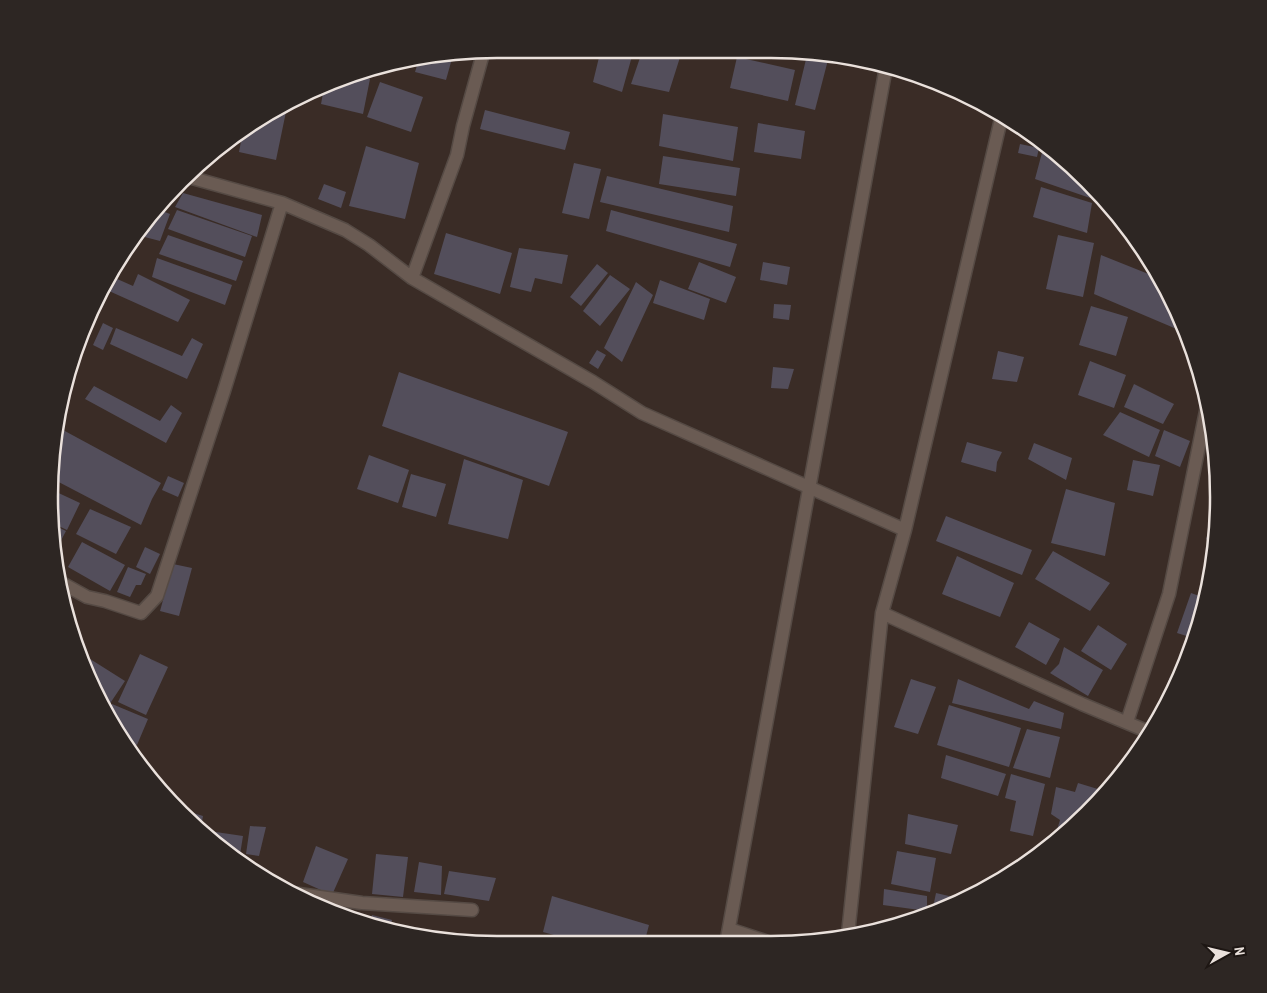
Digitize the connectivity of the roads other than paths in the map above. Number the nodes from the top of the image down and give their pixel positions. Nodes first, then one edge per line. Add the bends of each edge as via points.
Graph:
1 (482, 58) edge
2 (885, 72) edge
3 (1000, 122) edge
4 (194, 178) edge
5 (282, 203) junction
6 (412, 278) junction
7 (1203, 424) edge
8 (809, 488) junction
9 (905, 530) junction
10 (67, 586) edge
11 (882, 613) junction
12 (1127, 722) junction
13 (1143, 729) edge
14 (315, 896) edge
15 (472, 910) dead end
16 (849, 928) edge
17 (729, 930) junction
18 (728, 936) edge
19 (748, 936) edge

1 - 6 street via 457,154
2 - 8 street
3 - 9 street
4 - 5 street
5 - 6 street via 345,230
5 - 10 street via 157,596 141,613 87,597
6 - 8 street via 642,413
7 - 12 street via 1169,594
8 - 9 street
8 - 17 street
9 - 11 street
11 - 12 street
11 - 16 street
12 - 13 street
14 - 15 street via 354,902
17 - 18 street
17 - 19 street

